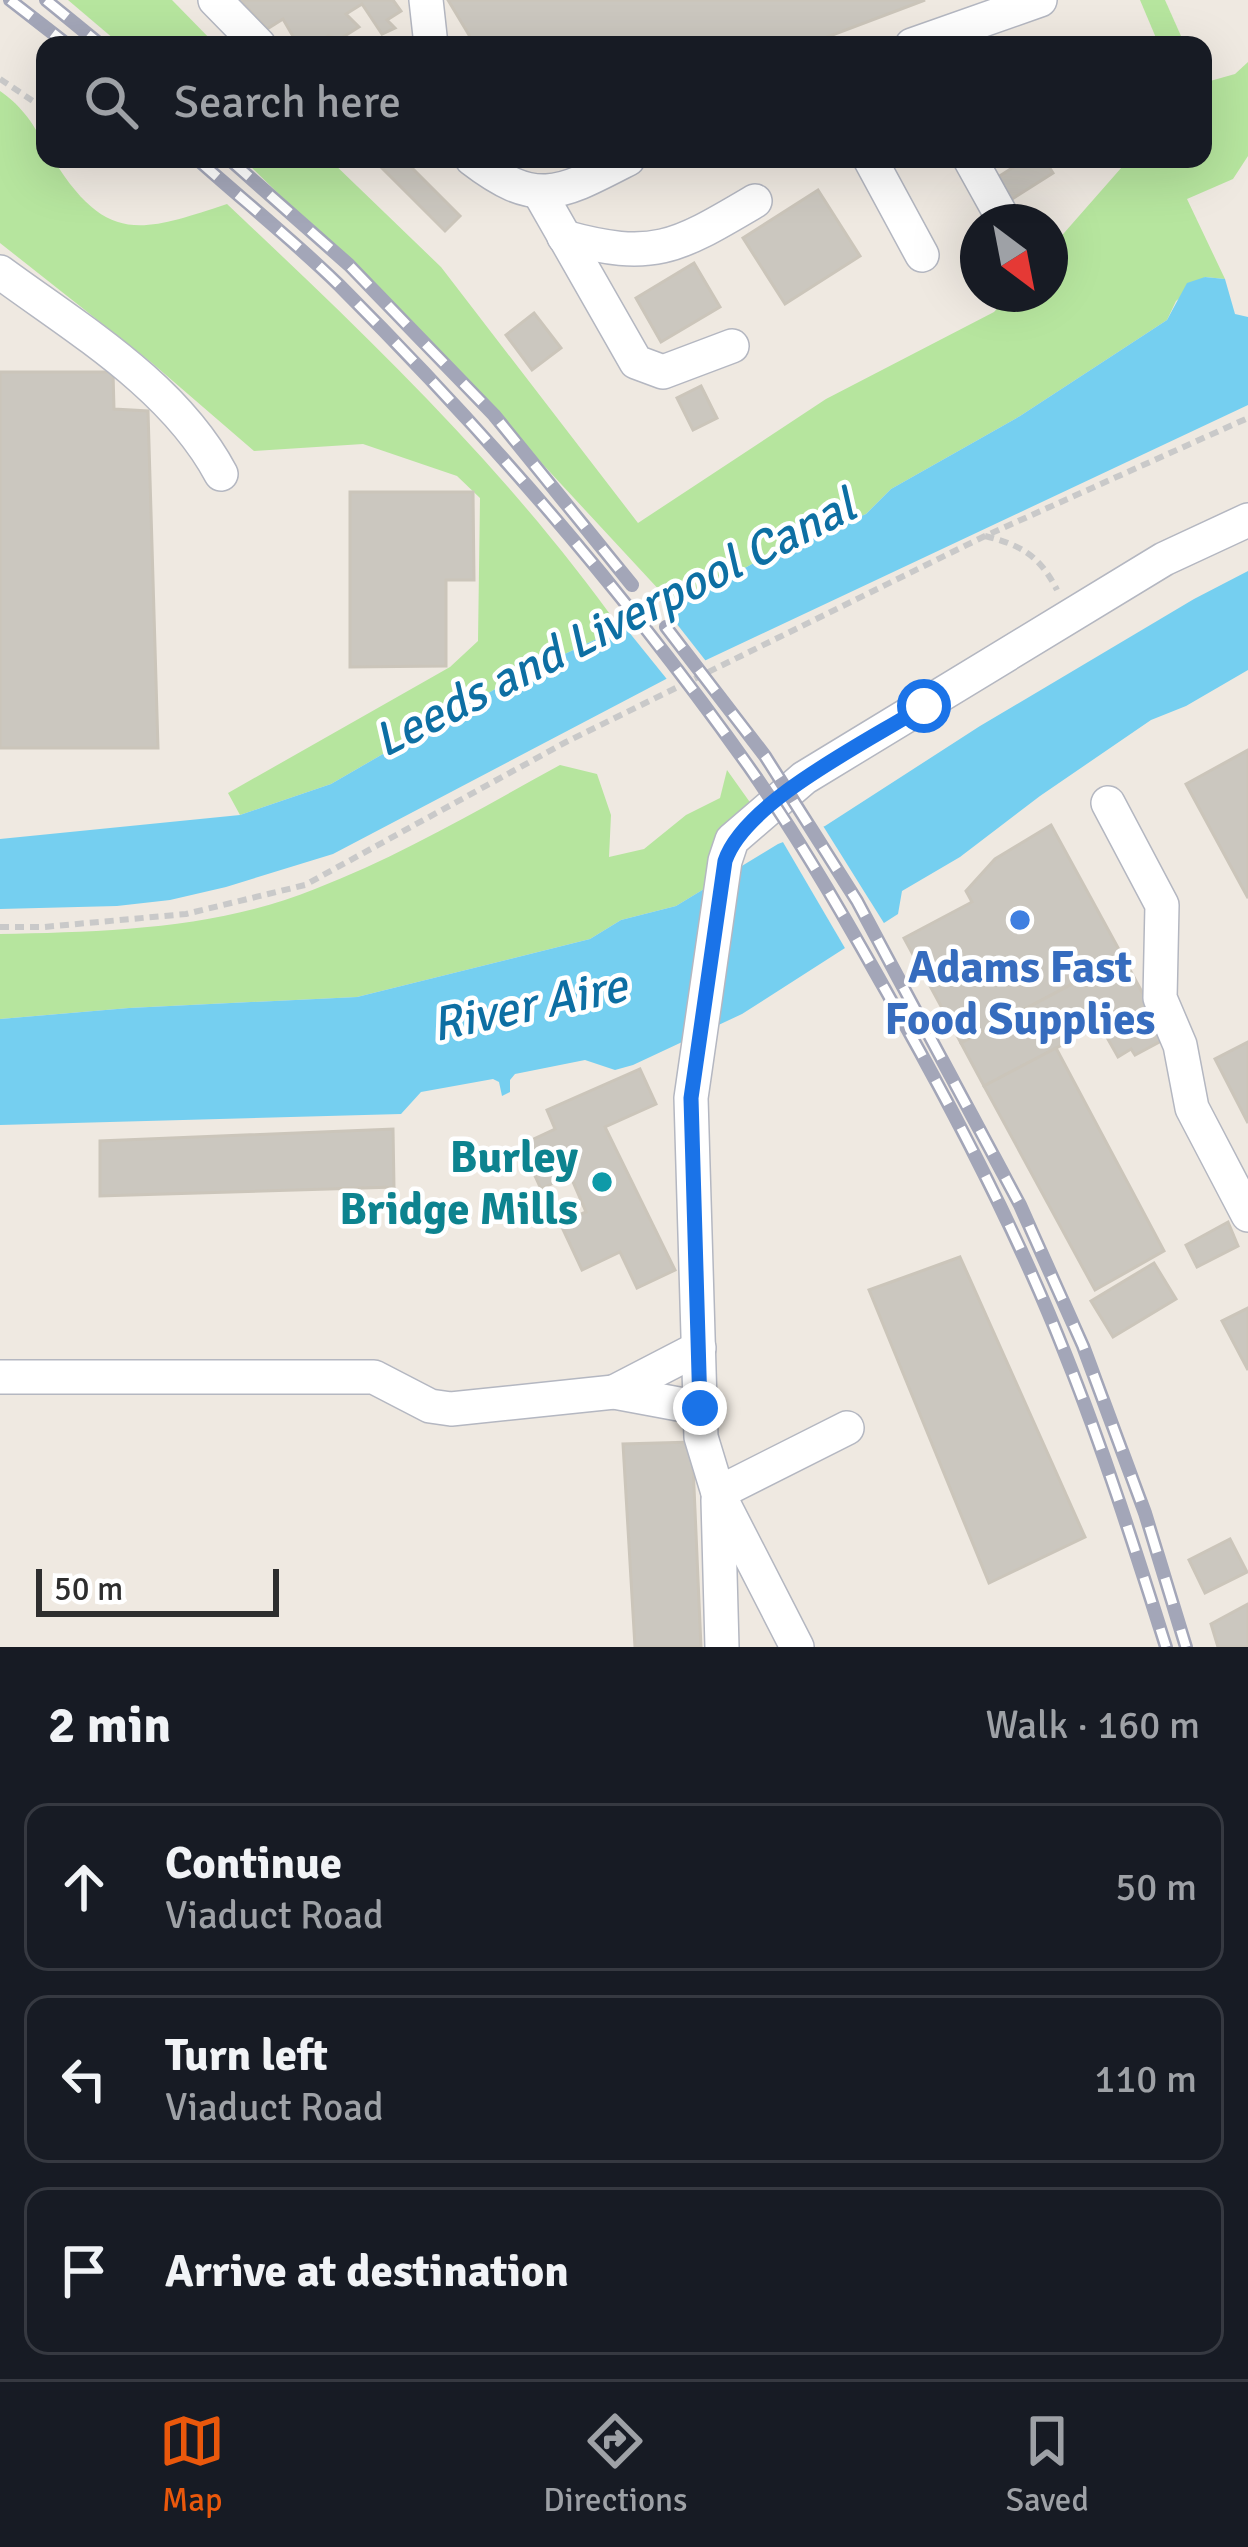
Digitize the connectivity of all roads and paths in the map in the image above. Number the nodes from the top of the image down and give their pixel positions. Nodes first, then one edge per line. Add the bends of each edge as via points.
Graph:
1 (215, 0) edge
2 (426, 0) edge
3 (1040, 0) edge
4 (250, 36) edge
5 (430, 36) edge
6 (938, 36) edge
7 (0, 79) edge
8 (33, 101) dead end
9 (484, 168) edge
10 (611, 168) edge
11 (875, 168) edge
12 (975, 168) edge
13 (539, 192) junction
14 (754, 201) dead end
15 (995, 204) edge
16 (564, 237) junction
17 (922, 255) dead end
18 (0, 272) edge
19 (731, 346) dead end
20 (1248, 418) edge
21 (221, 474) dead end
22 (1248, 520) edge
23 (985, 536) junction
24 (1070, 614) junction
25 (1108, 803) dead end
26 (0, 927) edge
27 (1248, 1214) edge
28 (698, 1348) junction
29 (0, 1378) edge
30 (614, 1392) junction
31 (700, 1408) junction
32 (847, 1428) dead end
33 (718, 1492) junction
34 (790, 1632) edge
35 (722, 1644) edge

1 - 4 street
2 - 5 street
3 - 6 street
7 - 8 path
9 - 13 street via 503,183
10 - 13 street
11 - 17 street
12 - 15 street
13 - 16 street
14 - 16 street via 655,250 610,250
16 - 19 street via 636,362 663,372
18 - 21 street via 132,370 203,440
20 - 23 path
22 - 24 street
23 - 24 path via 1018,544 1049,573
23 - 26 path via 566,742 304,886 186,914
24 - 28 street via 805,778 732,840 691,1098
25 - 27 street via 1162,905 1160,998 1180,1045 1192,1108
28 - 30 street
28 - 31 street
29 - 30 street via 374,1378 451,1409
30 - 31 street
31 - 33 street
32 - 33 street
33 - 34 street
33 - 35 street
34 - 35 street via 757,1619

